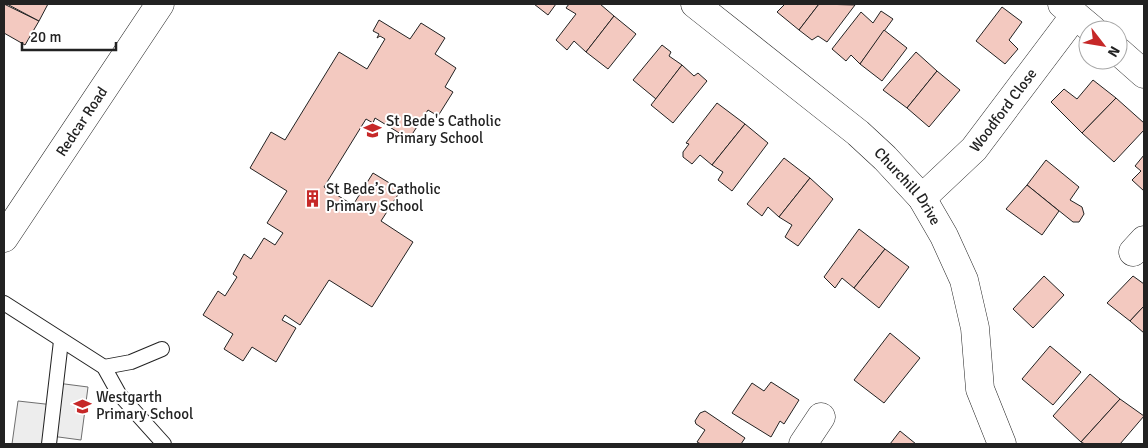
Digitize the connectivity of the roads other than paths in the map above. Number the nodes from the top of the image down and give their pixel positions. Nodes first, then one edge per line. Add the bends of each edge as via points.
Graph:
1 (160, 4) edge
2 (695, 4) edge
3 (1077, 16) edge
4 (1128, 60) edge
5 (1144, 74) edge
6 (922, 198) junction
7 (4, 238) edge
8 (4, 303) edge
9 (61, 341) junction
10 (162, 349) dead end
11 (104, 367) junction
12 (821, 417) dead end
13 (49, 444) edge
14 (164, 444) edge
15 (803, 444) edge
16 (1002, 444) edge

1 - 7 street, Redcar Road
2 - 6 street, Churchill Drive via 858,133
3 - 6 street, Woodford Close via 974,149
4 - 5 street
6 - 16 street, Churchill Drive via 964,280 975,328 980,390
8 - 9 lane
9 - 11 lane
9 - 13 lane
10 - 11 lane via 131,362
11 - 14 lane via 119,394
12 - 15 street

